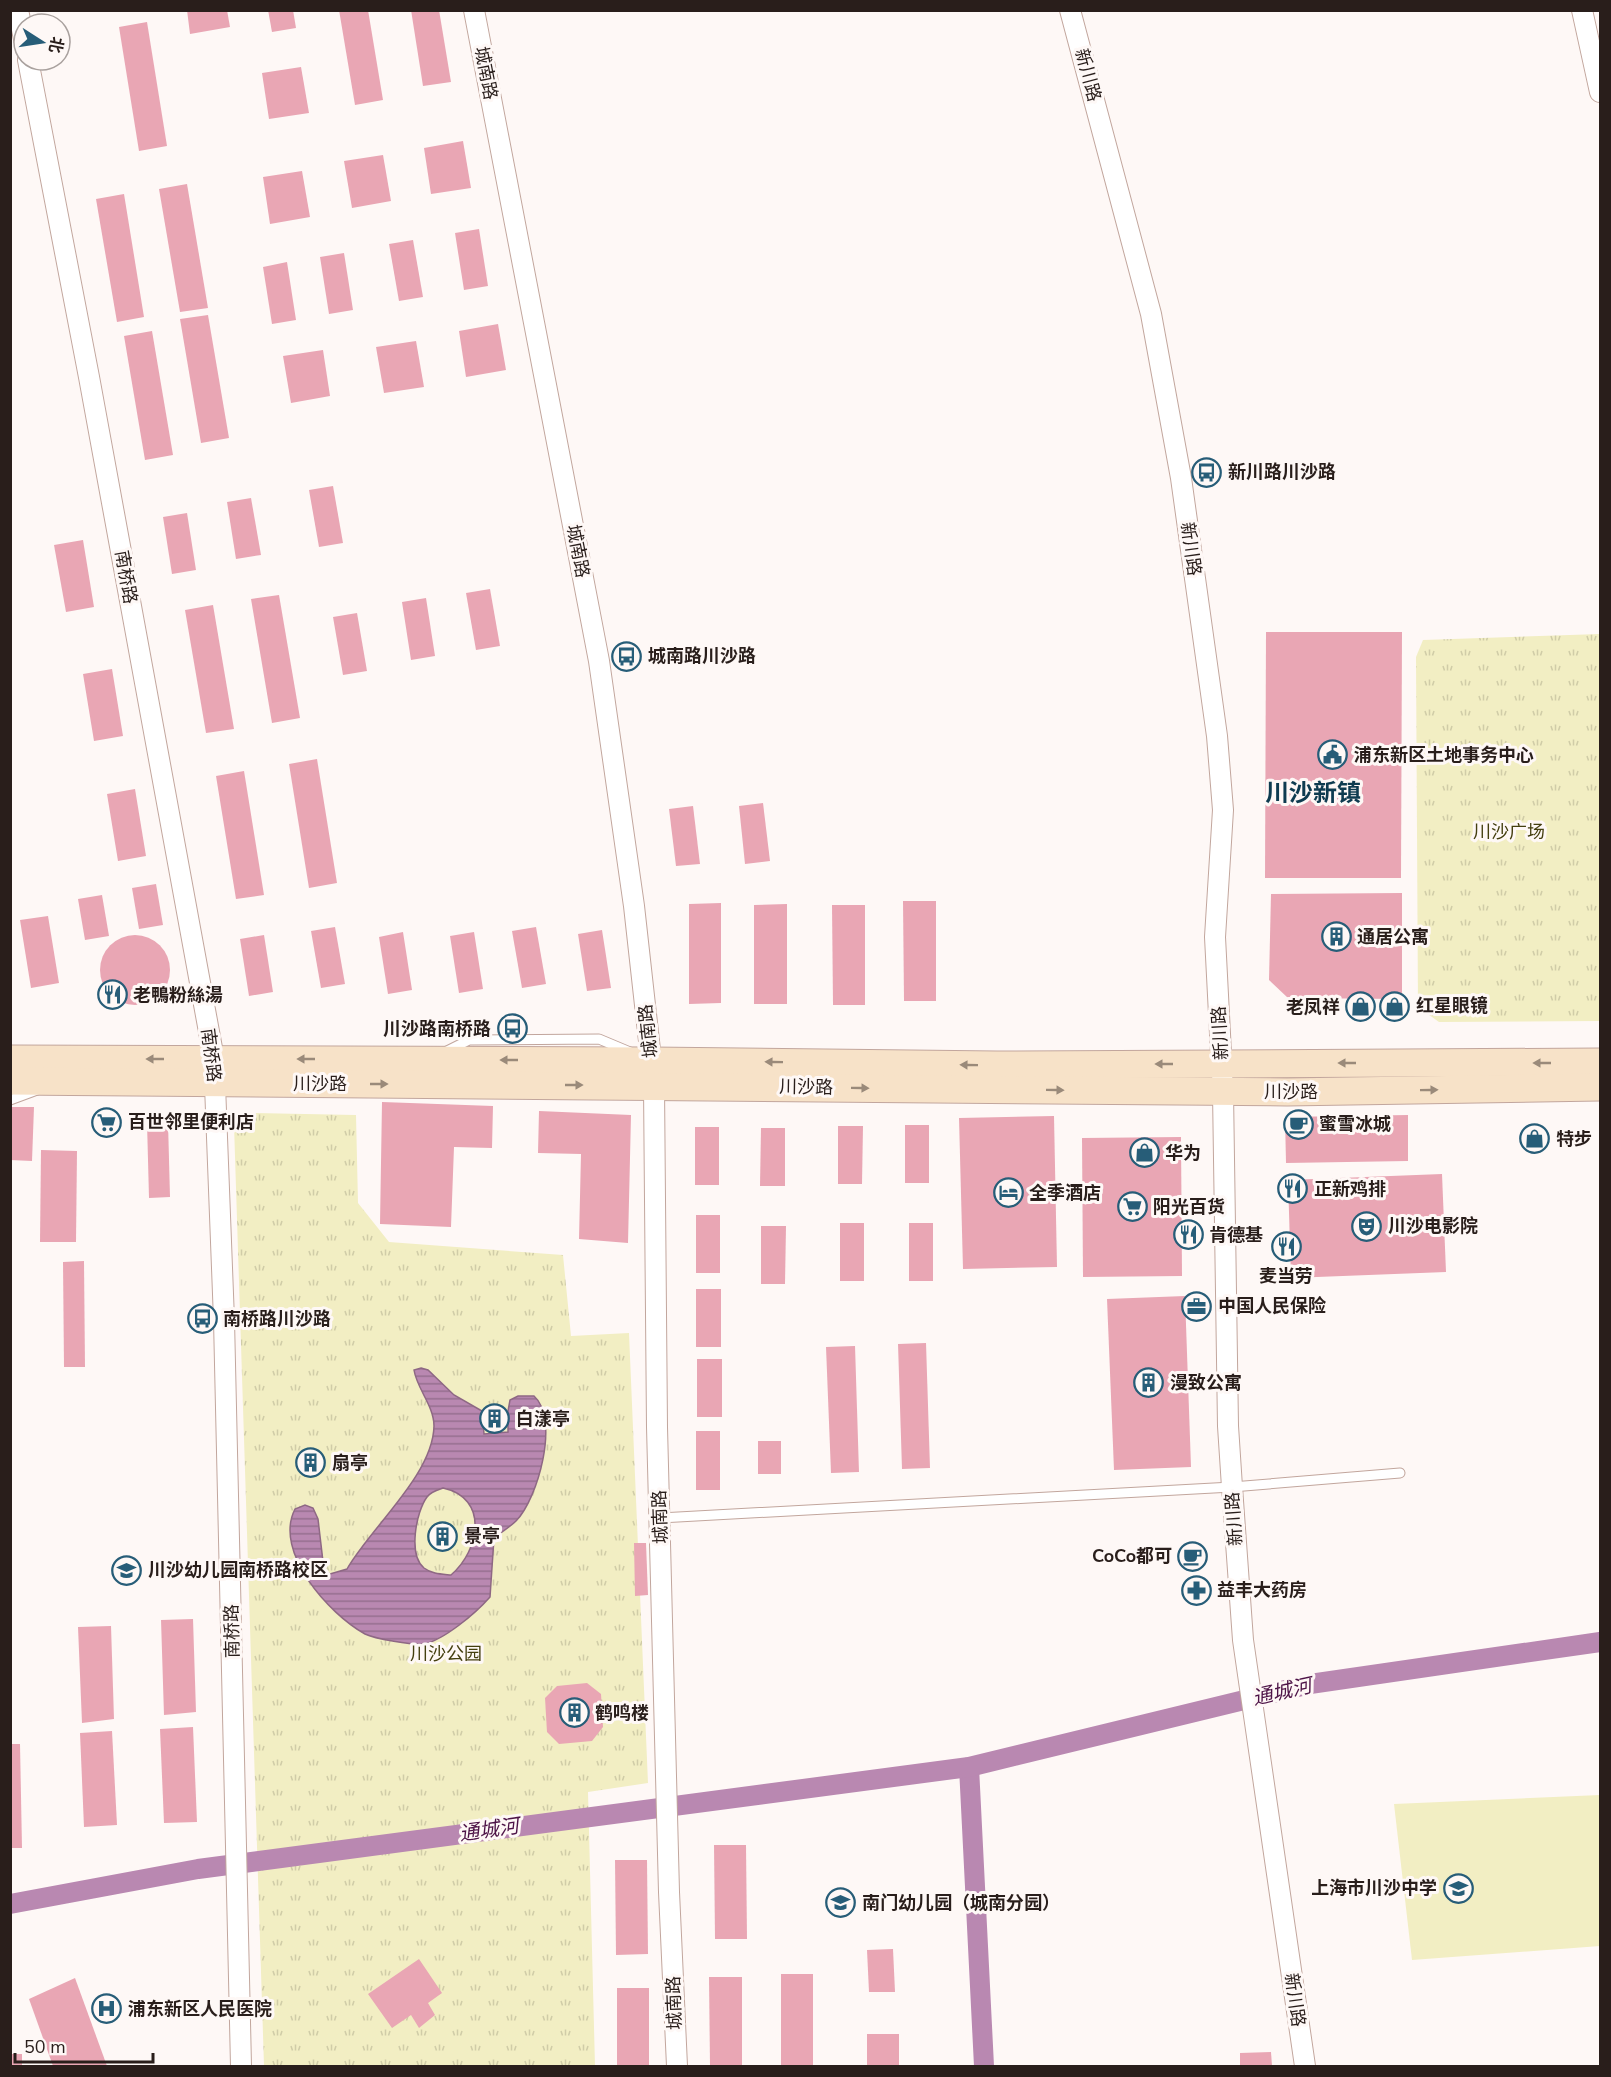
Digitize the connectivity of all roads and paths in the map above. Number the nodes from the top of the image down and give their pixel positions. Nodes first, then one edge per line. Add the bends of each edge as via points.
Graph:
1 (474, 10) edge
2 (1070, 10) edge
3 (1582, 10) edge
4 (30, 72) edge
5 (1600, 92) edge
6 (10, 1059) edge
7 (1600, 1062) edge
8 (1222, 1064) junction
9 (214, 1071) junction
10 (653, 1073) junction
11 (10, 1081) edge
12 (61, 1082) junction
13 (1600, 1087) edge
14 (1223, 1092) junction
15 (10, 1100) edge
16 (1400, 1473) dead end
17 (1232, 1487) junction
18 (660, 1518) junction
19 (241, 2067) edge
20 (677, 2067) edge
21 (1305, 2067) edge

1 - 10 street, 城南路 via 599,661
2 - 8 street, 新川路 via 1151,314 1181,478 1217,736 1223,810 1215,937
3 - 5 street
4 - 9 street, 南桥路 via 94,400
9 -> 6 main road, 川沙路
7 -> 8 main road, 川沙路
8 -> 10 main road, 川沙路
8 - 14 street, 新川路
9 -> 10 main road, 川沙路
10 -> 9 main road, 川沙路 via 428,1060
9 - 12 main road, 川沙路
9 - 19 street, 南桥路 via 224,1320
10 -> 14 main road, 川沙路
10 - 18 street, 城南路
11 - 12 main road, 川沙路
12 - 15 lane
14 -> 13 main road, 川沙路
14 - 17 street, 新川路
16 - 17 lane
17 - 18 lane
17 - 21 street, 新川路 via 1245,1652
18 - 20 street, 城南路

